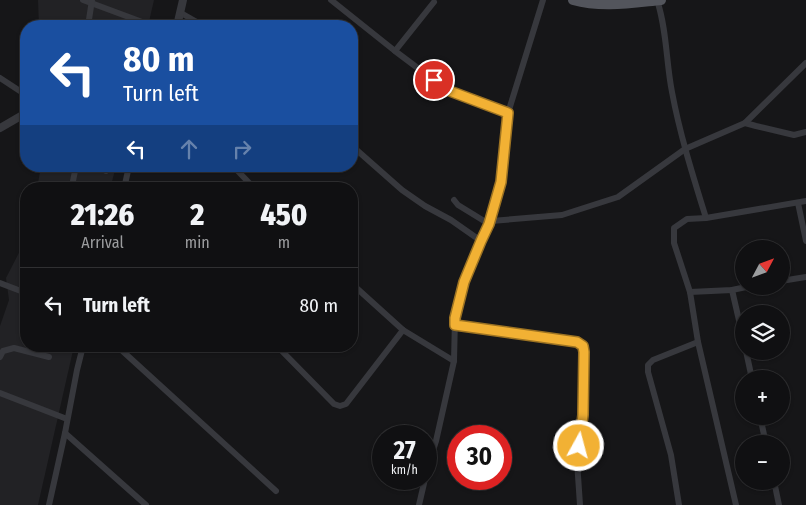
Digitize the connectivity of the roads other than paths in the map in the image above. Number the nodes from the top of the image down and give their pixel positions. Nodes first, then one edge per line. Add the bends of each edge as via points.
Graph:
1 (83, 0) edge
2 (183, 0) edge
3 (331, 0) edge
4 (543, 0) edge
5 (573, 0) edge
6 (657, 0) edge
7 (661, 0) edge
8 (92, 2) edge
9 (434, 2) dead end
10 (180, 12) junction
11 (89, 20) edge
12 (138, 20) edge
13 (178, 20) edge
14 (195, 20) edge
15 (356, 20) edge
16 (358, 22) edge
17 (395, 51) junction
18 (806, 63) edge
19 (0, 78) edge
20 (20, 91) edge
21 (508, 113) junction
22 (20, 117) edge
23 (745, 122) junction
24 (0, 128) edge
25 (806, 132) edge
26 (685, 149) junction
27 (358, 152) edge
28 (239, 172) edge
29 (248, 182) edge
30 (454, 200) dead end
31 (806, 201) edge
32 (798, 203) junction
33 (706, 218) junction
34 (490, 222) junction
35 (806, 240) edge
36 (481, 241) junction
37 (806, 277) edge
38 (790, 280) edge
39 (0, 284) edge
40 (358, 289) edge
41 (735, 289) edge
42 (732, 290) junction
43 (20, 291) edge
44 (690, 292) junction
45 (735, 305) edge
46 (455, 325) junction
47 (403, 330) junction
48 (698, 342) junction
49 (20, 350) edge
50 (30, 352) edge
51 (82, 352) edge
52 (124, 352) edge
53 (283, 352) edge
54 (0, 357) edge
55 (49, 357) dead end
56 (454, 361) junction
57 (0, 394) edge
58 (67, 420) junction
59 (65, 433) junction
60 (437, 437) edge
61 (422, 490) edge
62 (776, 490) edge
63 (276, 491) dead end
64 (49, 505) edge
65 (146, 505) edge
66 (419, 505) edge
67 (580, 505) edge
68 (678, 505) edge
69 (736, 505) edge
70 (779, 505) edge

1 - 8 street
2 - 10 street
3 - 15 street
4 - 21 street
5 - 6 main road via 586,4 617,5
6 - 7 main road
6 - 26 street via 671,90
8 - 11 street
8 - 12 street
9 - 17 street
10 - 13 street
10 - 14 street
16 - 17 street
17 - 21 street via 447,90
18 - 23 street
19 - 20 street
21 - 34 street via 501,182
22 - 24 street
23 - 25 street via 794,134
23 - 26 street
26 - 33 street
26 - 34 street via 618,197 562,215
27 - 36 street via 402,190
28 - 29 street
30 - 34 street
31 - 32 street
32 - 33 street
32 - 35 street
33 - 44 street via 687,219 674,228 674,243
34 - 36 street
36 - 46 street via 464,282
37 - 38 street
39 - 43 street
40 - 47 street
41 - 42 street
42 - 44 street
42 - 45 street
44 - 48 street
46 - 56 street
46 - 67 street via 577,342 583,346 583,415 577,461
47 - 53 street via 346,404 340,406 334,404
47 - 56 street
48 - 68 street via 648,365 671,455
48 - 69 street
49 - 54 street via 4,351
50 - 55 street
51 - 58 street
52 - 63 street
56 - 60 street
57 - 58 street
58 - 59 street
59 - 64 street
59 - 65 street
61 - 66 street
62 - 70 street

